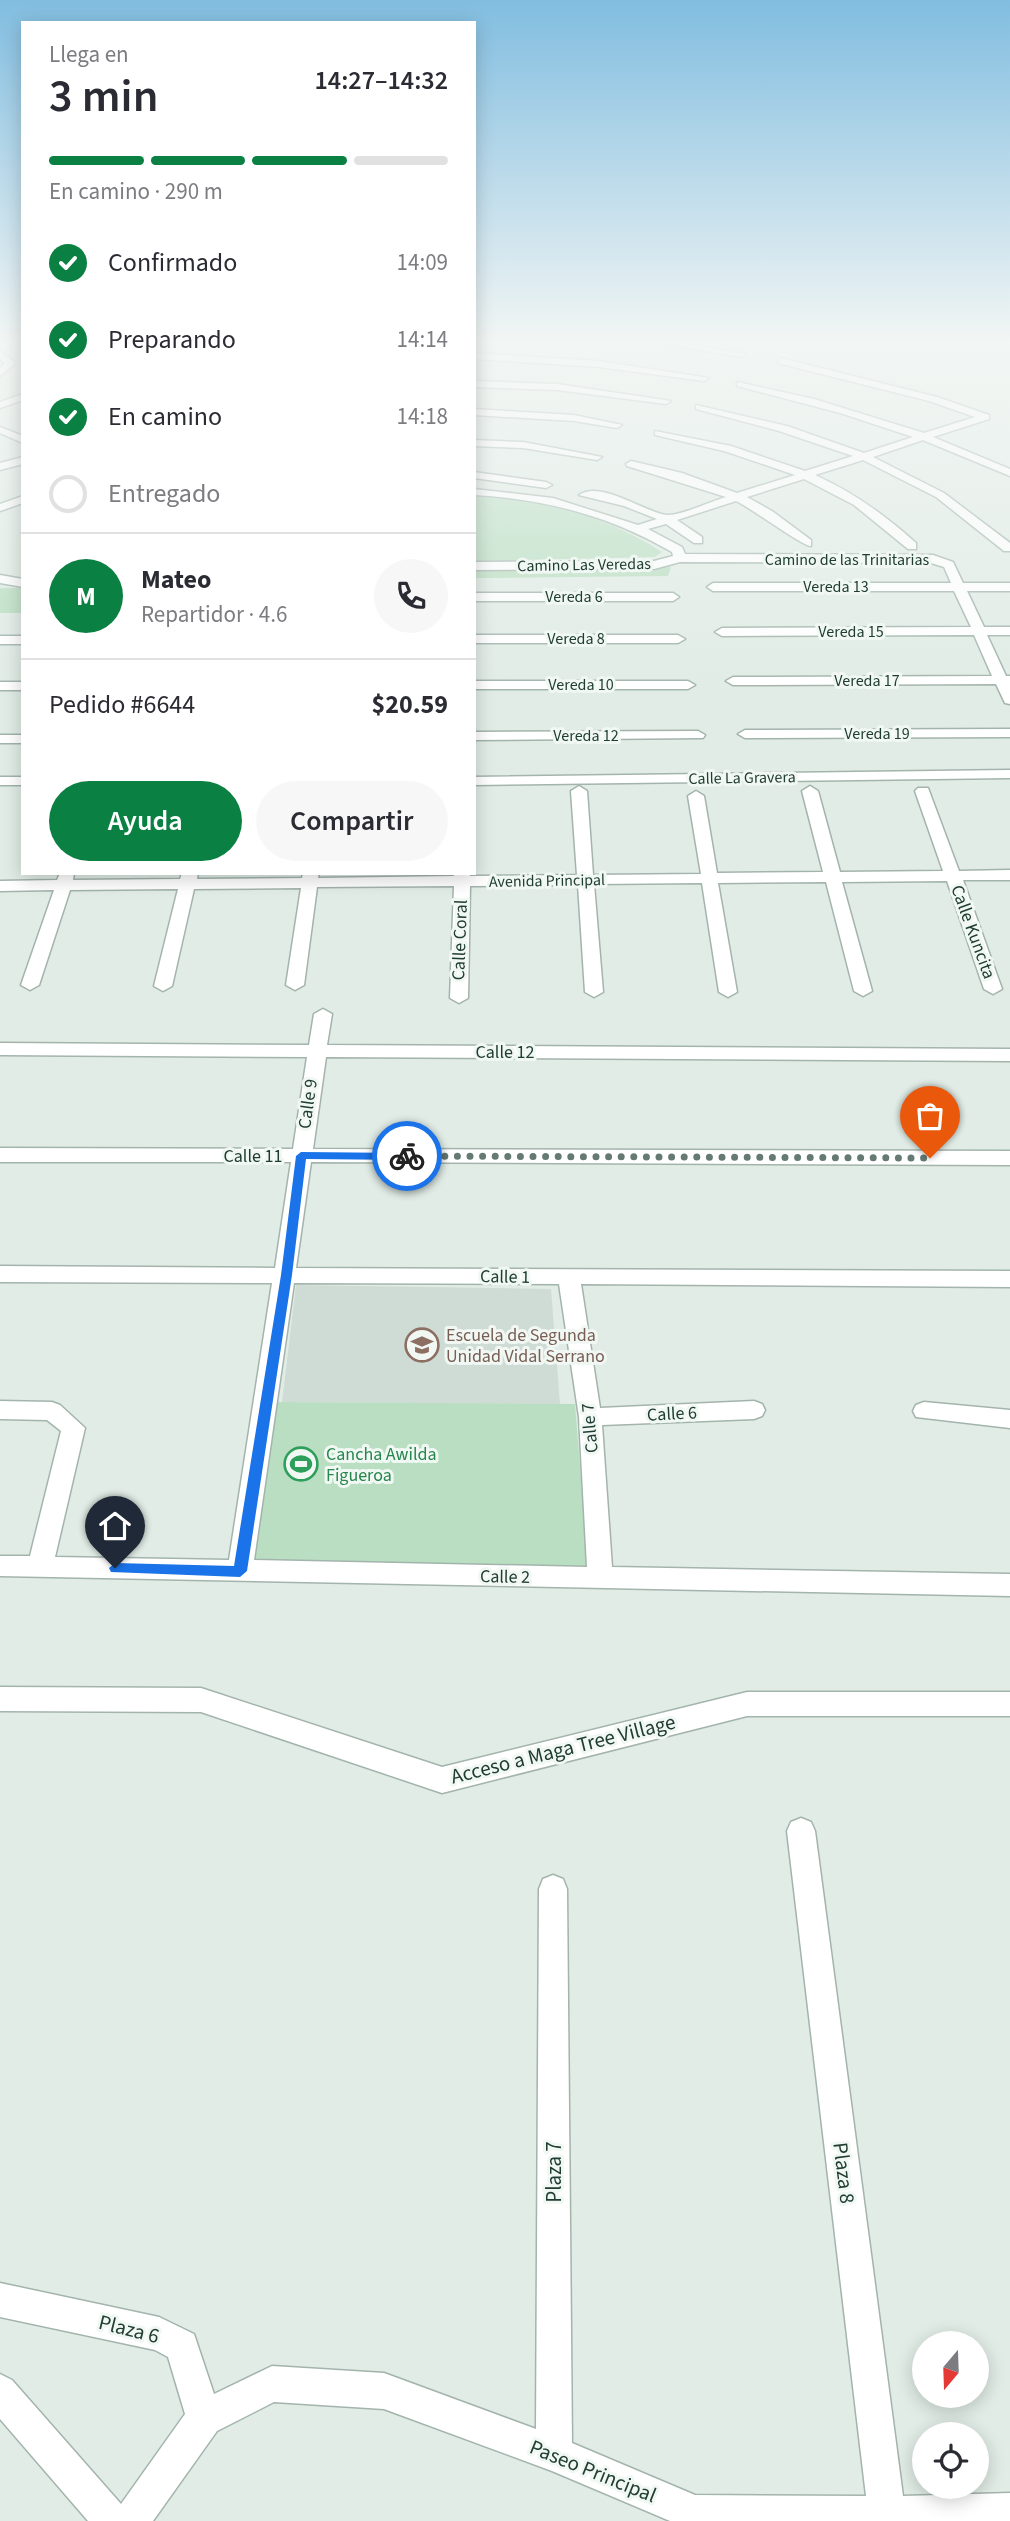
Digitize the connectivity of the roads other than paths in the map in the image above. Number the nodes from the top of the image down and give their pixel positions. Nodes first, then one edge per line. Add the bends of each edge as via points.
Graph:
1 (21, 461) edge
2 (765, 461) edge
3 (844, 461) edge
4 (873, 461) edge
5 (981, 461) edge
6 (631, 464) dead end
7 (0, 467) edge
8 (1010, 473) edge
9 (476, 475) edge
10 (803, 475) junction
11 (546, 485) dead end
12 (476, 492) edge
13 (585, 495) dead end
14 (737, 497) junction
15 (21, 500) edge
16 (0, 508) edge
17 (666, 519) junction
18 (637, 529) junction
19 (698, 540) dead end
20 (807, 542) dead end
21 (912, 546) dead end
22 (1008, 548) dead end
23 (680, 558) junction
24 (476, 566) edge
25 (0, 579) edge
26 (21, 583) edge
27 (713, 587) dead end
28 (959, 587) junction
29 (1010, 587) edge
30 (476, 597) edge
31 (673, 597) dead end
32 (981, 631) junction
33 (1010, 631) edge
34 (722, 632) dead end
35 (476, 639) edge
36 (678, 639) dead end
37 (0, 640) edge
38 (21, 640) edge
39 (1005, 680) edge
40 (733, 681) dead end
41 (476, 685) edge
42 (688, 685) dead end
43 (0, 686) edge
44 (21, 686) edge
45 (1010, 700) edge
46 (1010, 733) edge
47 (745, 734) dead end
48 (698, 735) dead end
49 (476, 736) edge
50 (0, 739) edge
51 (21, 739) edge
52 (1010, 774) edge
53 (0, 781) edge
54 (21, 781) edge
55 (476, 781) edge
56 (579, 791) dead end
57 (810, 791) dead end
58 (923, 791) dead end
59 (696, 796) dead end
60 (953, 875) junction
61 (1010, 875) edge
62 (831, 877) junction
63 (462, 878) edge
64 (66, 879) edge
65 (189, 879) edge
66 (311, 879) edge
67 (707, 879) junction
68 (583, 880) junction
69 (0, 886) edge
70 (30, 985) dead end
71 (295, 985) dead end
72 (163, 986) dead end
73 (993, 989) dead end
74 (863, 991) dead end
75 (594, 992) dead end
76 (728, 992) dead end
77 (459, 998) dead end
78 (323, 1014) dead end
79 (0, 1049) edge
80 (316, 1051) junction
81 (1010, 1055) edge
82 (0, 1155) edge
83 (301, 1156) junction
84 (1010, 1158) edge
85 (0, 1274) edge
86 (286, 1275) junction
87 (569, 1278) junction
88 (1010, 1279) edge
89 (0, 1410) edge
90 (754, 1410) dead end
91 (924, 1411) dead end
92 (590, 1418) junction
93 (1010, 1419) edge
94 (0, 1566) edge
95 (40, 1567) junction
96 (240, 1571) junction
97 (600, 1579) junction
98 (1010, 1585) edge
99 (0, 1699) edge
100 (1010, 1704) edge
101 (802, 1831) dead end
102 (553, 1889) dead end
103 (0, 2300) edge
104 (0, 2392) edge
105 (204, 2418) junction
106 (554, 2454) junction
107 (1010, 2511) edge
108 (887, 2515) junction
109 (112, 2521) edge
110 (131, 2521) edge

1 - 7 street
2 - 10 street
3 - 10 street
4 - 22 street via 960,506
5 - 8 street
6 - 14 street
9 - 11 street
10 - 14 street
10 - 21 street via 878,515
12 - 18 street, Camino Las Veredas via 544,498
13 - 17 street via 621,502
14 - 17 street
14 - 20 street
15 - 16 street
17 - 18 street
17 - 19 street
18 - 23 street, Camino Las Veredas via 678,550
23 - 24 street, Camino Las Veredas via 654,565
23 - 28 street, Camino de las Trinitarias via 933,559 949,565
25 - 26 street
27 - 28 street, Vereda 13
28 - 29 street, Vereda 13
28 - 32 street, Camino de las Trinitarias
30 - 31 street, Vereda 6
32 - 33 street, Vereda 15
32 - 34 street, Vereda 15
32 - 39 street, Camino de las Trinitarias
35 - 36 street, Vereda 8
37 - 38 street
39 - 40 street, Vereda 17
39 - 45 street, Camino de las Trinitarias
41 - 42 street, Vereda 10
43 - 44 street
46 - 47 street, Vereda 19
48 - 49 street, Vereda 12
50 - 51 street
52 - 55 street, Calle La Gravera
53 - 54 street
56 - 68 street
57 - 62 street
58 - 60 street, Calle Kuncita
59 - 67 street
60 - 61 street, Avenida Principal
60 - 62 street, Avenida Principal
60 - 73 street, Calle Kuncita
62 - 67 street, Avenida Principal
62 - 74 street
63 - 66 street, Avenida Principal
63 - 68 street, Avenida Principal
63 - 77 street, Calle Coral
64 - 65 street, Avenida Principal
64 - 69 street, Avenida Principal
64 - 70 street
65 - 66 street, Avenida Principal
65 - 72 street
66 - 71 street
67 - 68 street, Avenida Principal
67 - 76 street
68 - 75 street
78 - 80 street, Calle 9
79 - 80 street, Calle 12
80 - 81 street, Calle 12
80 - 83 street, Calle 9
82 - 83 street, Calle 11
83 - 84 street, Calle 11
83 - 86 street, Calle 9
85 - 86 street, Calle 1
86 - 87 street, Calle 1
86 - 96 street, Calle 9
87 - 88 street, Calle 1
87 - 92 street, Calle 7
89 - 95 street via 52,1411 73,1428
90 - 92 street, Calle 6
91 - 93 street
92 - 97 street, Calle 7
94 - 95 street, Calle 2
95 - 96 street, Calle 2
96 - 97 street, Calle 2
97 - 98 street, Calle 2
99 - 100 street, Acceso a Maga Tree Village via 201,1700 442,1780 747,1704
101 - 108 street, Plaza 8
102 - 106 street, Plaza 7
103 - 105 street, Plaza 6 via 159,2334 182,2346
104 - 109 street
105 - 106 street, Paseo Principal via 272,2384 384,2391
105 - 110 street
106 - 108 street, Paseo Principal via 695,2513
107 - 108 street, Paseo Principal

